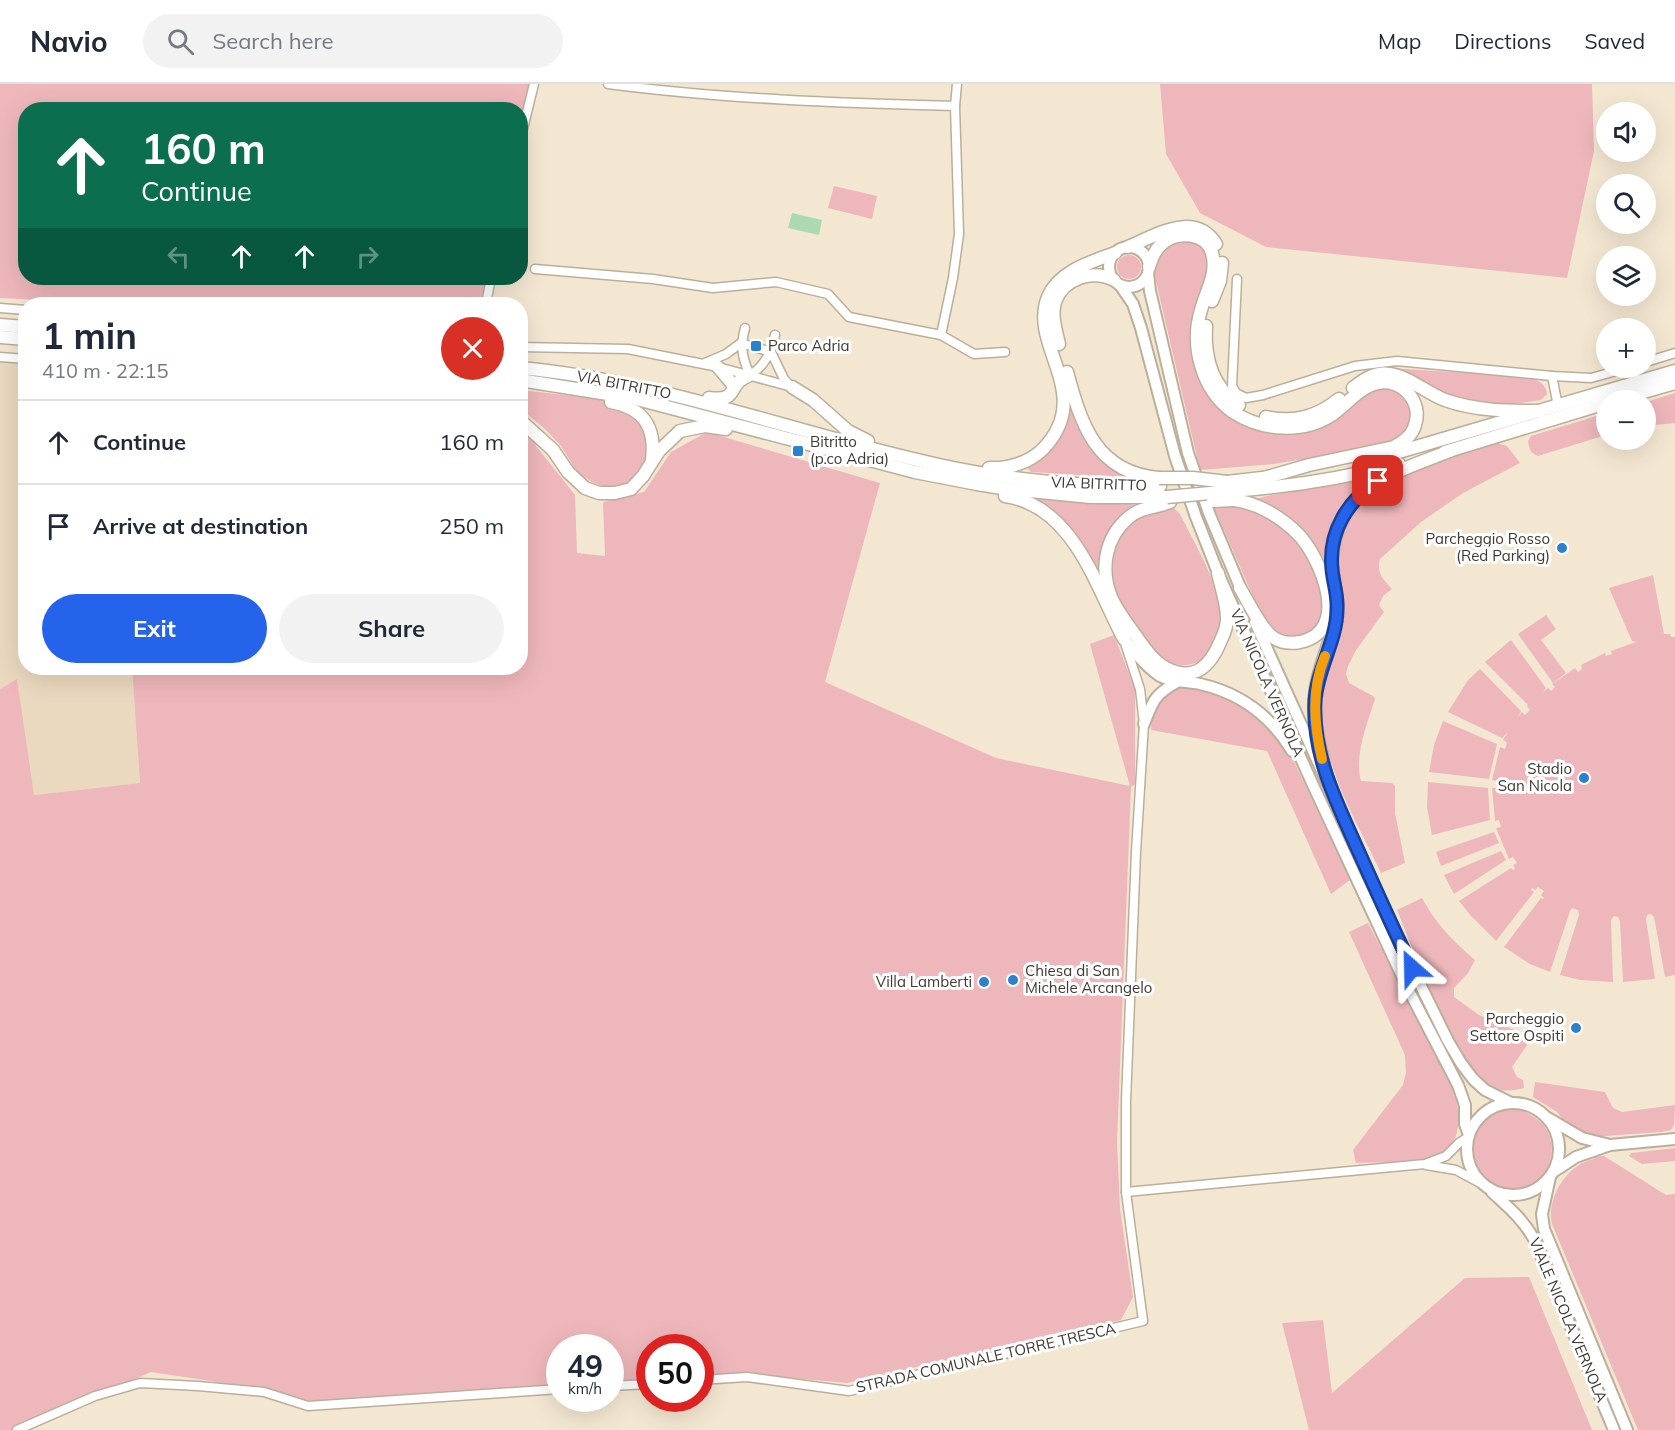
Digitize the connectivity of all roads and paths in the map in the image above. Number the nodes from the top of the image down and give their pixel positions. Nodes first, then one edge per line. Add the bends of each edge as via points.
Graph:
1 (534, 84) edge
2 (608, 84) edge
3 (957, 84) edge
4 (955, 106) junction
5 (528, 108) edge
6 (1128, 247) junction
7 (1115, 253) junction
8 (535, 269) dead end
9 (1149, 270) junction
10 (1237, 279) dead end
11 (1117, 283) junction
12 (0, 308) edge
13 (18, 309) edge
14 (0, 325) edge
15 (18, 326) edge
16 (745, 328) dead end
17 (775, 335) dead end
18 (941, 335) junction
19 (0, 337) edge
20 (18, 338) edge
21 (741, 343) junction
22 (528, 347) edge
23 (771, 352) junction
24 (1005, 352) dead end
25 (1675, 353) edge
26 (0, 357) edge
27 (18, 358) edge
28 (1656, 359) edge
29 (703, 364) junction
30 (718, 367) junction
31 (528, 369) edge
32 (1675, 371) edge
33 (750, 375) junction
34 (1552, 376) junction
35 (1596, 376) edge
36 (528, 381) edge
37 (613, 382) junction
38 (1675, 382) edge
39 (734, 386) junction
40 (792, 387) junction
41 (528, 388) edge
42 (1649, 390) edge
43 (1558, 406) junction
44 (1596, 406) edge
45 (1541, 411) junction
46 (528, 427) edge
47 (762, 431) junction
48 (1452, 450) junction
49 (863, 459) junction
50 (651, 464) junction
51 (940, 466) junction
52 (1264, 478) junction
53 (1159, 482) junction
54 (1231, 491) junction
55 (1171, 499) junction
56 (1218, 573) junction
57 (1240, 588) junction
58 (1124, 639) junction
59 (1177, 682) junction
60 (1144, 724) junction
61 (1328, 782) junction
62 (1312, 783) junction
63 (1511, 1103) junction
64 (1545, 1116) junction
65 (1468, 1137) junction
66 (1675, 1139) edge
67 (1610, 1145) junction
68 (1425, 1164) junction
69 (1551, 1175) junction
70 (1486, 1187) junction
71 (1126, 1192) junction
72 (714, 1379) edge
73 (546, 1390) edge
74 (17, 1430) edge
75 (1614, 1430) edge
76 (1627, 1430) edge

1 - 5 street
2 - 4 street via 752,99
3 - 4 street
4 - 18 street via 959,234
6 - 7 main road
6 - 9 main road via 1140,250 1148,260
6 - 45 highway via 1182,227 1204,231 1212,238 1222,269 1206,323 1207,358 1217,383 1231,400 1256,414 1280,419 1306,417 1329,407 1378,374 1390,374 1464,405
7 - 11 main road via 1109,269
7 - 51 highway via 1063,277 1048,296 1047,330 1064,405 1050,442 1040,453 1014,466
8 - 18 street via 713,288 776,282 828,294 849,317
9 - 11 main road via 1134,287
9 - 52 highway via 1154,253 1174,237 1198,237 1212,251 1213,276 1196,343 1213,392 1238,415 1277,427 1310,425 1331,415 1366,388 1388,382 1414,400 1417,411 1412,433 1394,447
9 - 57 main road, VIA NICOLA VERNOLA via 1150,291 1188,453
10 - 34 street via 1232,386 1246,398 1355,366 1397,361
11 - 53 highway via 1097,274 1068,285 1056,301 1055,328 1078,411 1094,443 1119,466
11 - 56 main road, VIA NICOLA VERNOLA via 1133,304 1175,456
12 - 13 street
14 - 15 highway
16 - 21 street
17 - 23 street
18 - 24 street via 974,354
19 - 20 highway
21 - 23 street
21 - 29 street
21 - 33 street
22 - 29 street via 628,349
23 - 33 street
23 - 40 street
25 - 28 street
26 - 27 street
29 - 30 street
30 - 33 street
30 - 39 highway
31 - 37 highway, VIA BITRITTO
32 - 43 highway, VIA BITRITTO
33 - 39 highway
33 - 40 street
34 - 35 street
34 - 43 street
36 - 47 highway, VIA BITRITTO via 633,398
37 - 39 highway via 657,385 717,399 728,398
37 - 51 highway, VIA BITRITTO
38 - 42 highway
40 - 51 highway via 856,436 923,456
41 - 50 highway via 608,401 635,410 650,428
43 - 45 highway, VIA BITRITTO
44 - 48 highway, VIA BITRITTO
45 - 52 highway, VIA BITRITTO via 1408,450
46 - 50 highway via 585,488 599,493 631,489
47 - 49 highway, VIA BITRITTO
47 - 50 highway via 746,435 715,426 680,431
48 - 54 highway, VIA BITRITTO via 1320,482
48 - 61 highway via 1378,481 1353,501 1340,520 1331,561 1337,610 1317,680 1315,702 1315,729
49 - 55 highway, VIA BITRITTO via 1008,489
49 - 58 highway via 880,471 923,482 1014,497 1048,516 1078,548
51 - 53 highway, VIA BITRITTO via 1091,485
52 - 54 highway, VIA BITRITTO
53 - 54 highway, VIA BITRITTO, bridge
54 - 55 highway, VIA BITRITTO, bridge
54 - 57 highway via 1270,512 1300,536 1326,586 1326,622 1306,640 1281,642 1264,627
55 - 56 highway via 1129,517 1116,530 1105,564 1111,598 1146,650 1164,667 1192,673 1215,655 1227,619
56 - 62 main road, VIA NICOLA VERNOLA
57 - 61 main road, VIA NICOLA VERNOLA
58 - 59 main road via 1159,675
58 - 60 street via 1140,689
59 - 60 main road via 1160,692
59 - 62 main road via 1202,684 1236,696 1262,713
60 - 71 street via 1126,1101
61 - 63 main road, VIA NICOLA VERNOLA via 1394,931 1461,1063 1485,1090
62 - 65 main road, VIA NICOLA VERNOLA via 1462,1095
63 - 64 main road via 1525,1104
63 - 65 main road via 1500,1104 1480,1116
64 - 67 main road via 1572,1134
64 - 69 main road via 1558,1143 1557,1163
65 - 68 street via 1446,1156
65 - 70 main road via 1468,1163
66 - 67 main road
67 - 69 main road via 1576,1157
68 - 70 street via 1456,1170
68 - 71 street
69 - 70 main road via 1528,1193 1515,1196
69 - 76 main road, VIALE NICOLA VERNOLA via 1542,1214 1544,1229
70 - 75 main road, VIALE NICOLA VERNOLA via 1517,1213 1534,1239
71 - 72 street, STRADA COMUNALE TORRE TRESCA via 1143,1321 849,1391 747,1377
73 - 74 street via 308,1406 264,1392 140,1383 95,1396

